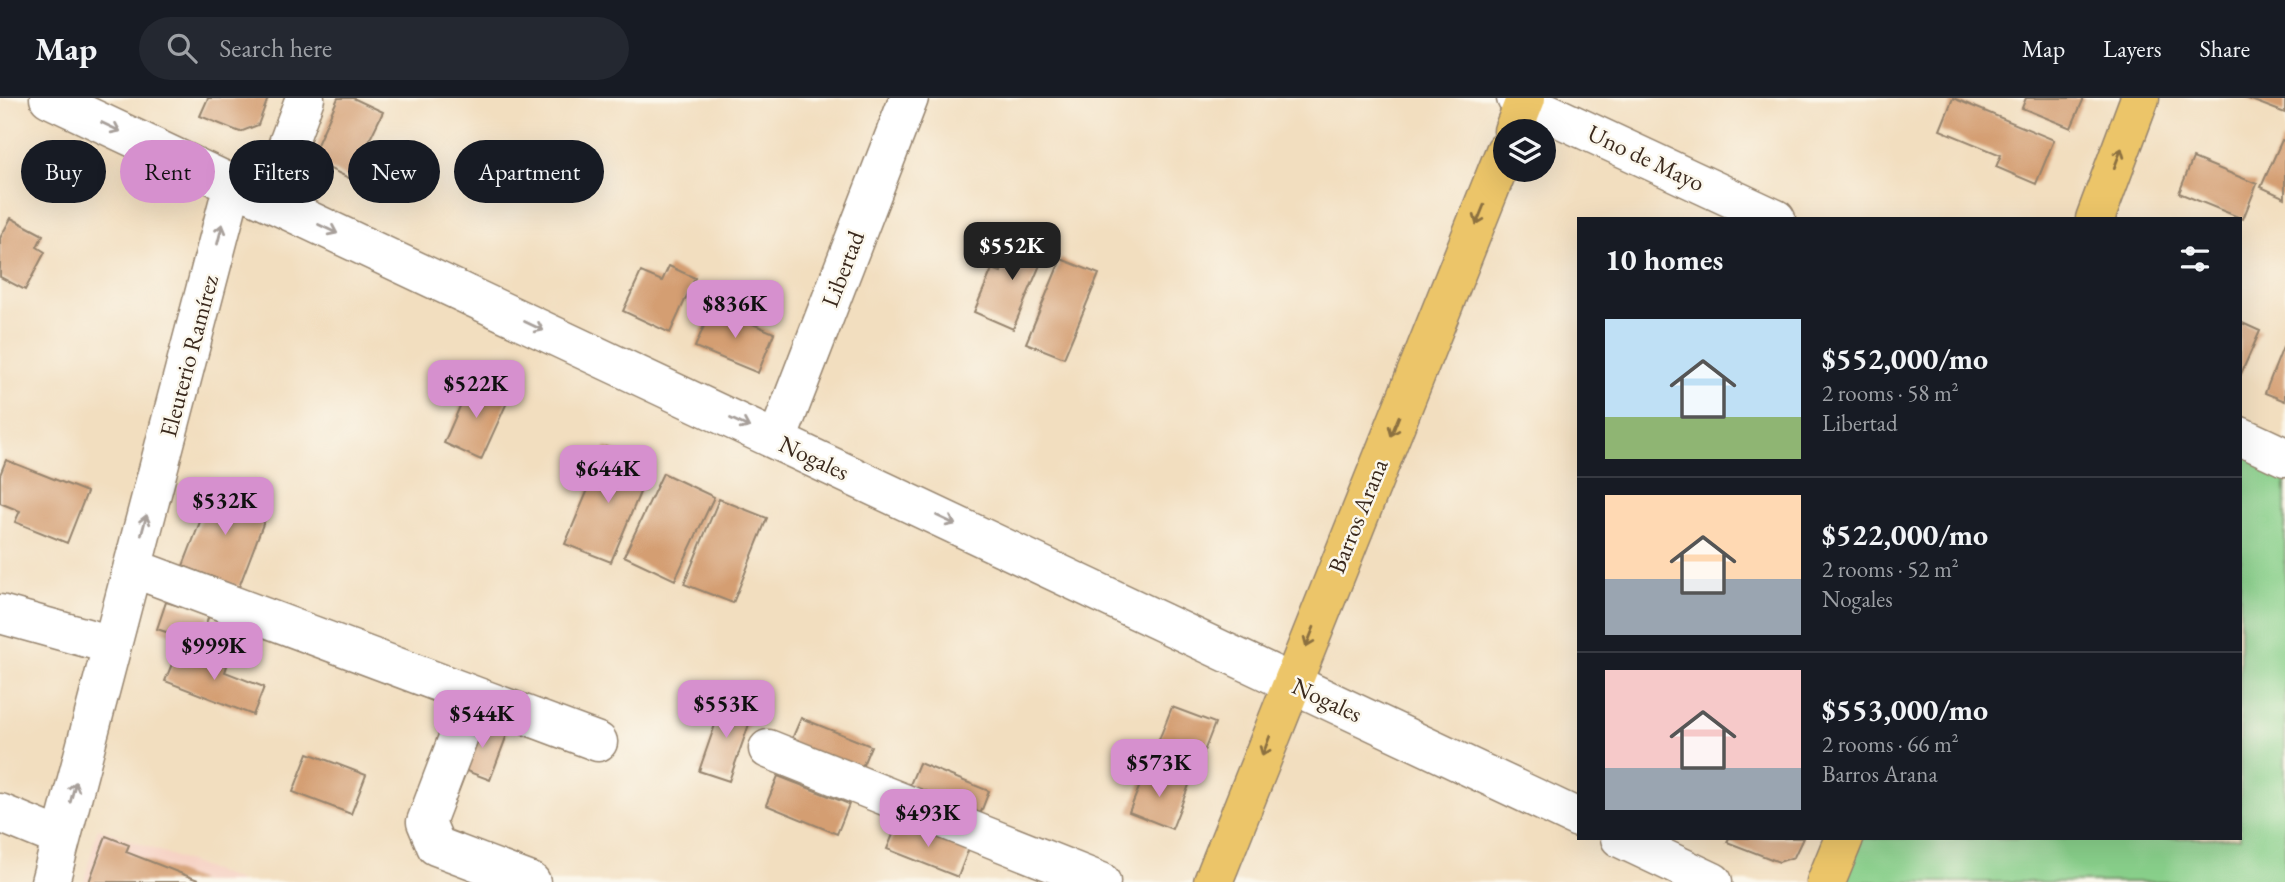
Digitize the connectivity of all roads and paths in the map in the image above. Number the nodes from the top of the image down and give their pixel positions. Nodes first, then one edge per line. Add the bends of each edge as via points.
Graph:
1 (49, 98) edge
2 (305, 98) edge
3 (909, 98) edge
4 (2140, 98) edge
5 (1520, 107) edge
6 (280, 140) edge
7 (1493, 181) edge
8 (229, 182) edge
9 (247, 203) edge
10 (273, 203) edge
11 (1771, 217) edge
12 (2096, 217) edge
13 (2242, 437) edge
14 (777, 440) junction
15 (2285, 457) edge
16 (133, 568) junction
17 (0, 614) edge
18 (112, 645) junction
19 (1291, 683) junction
20 (474, 696) junction
21 (598, 742) dead end
22 (768, 749) dead end
23 (0, 813) edge
24 (1577, 818) edge
25 (61, 838) junction
26 (1624, 840) edge
27 (1843, 840) edge
28 (50, 882) edge
29 (531, 882) edge
30 (1101, 882) edge
31 (1213, 882) edge
32 (1713, 882) edge
33 (1826, 882) edge

1 -> 8 street, Nogales
2 - 6 street, Eleuterio Ramírez
3 - 14 street, Libertad
12 -> 4 main road
5 - 11 street, Uno de Mayo
7 -> 19 main road, Barros Arana
16 -> 9 street, Eleuterio Ramírez
10 -> 14 street, Nogales
13 - 15 street
14 -> 19 street, Nogales
16 - 18 street, Eleuterio Ramírez
16 - 20 street
17 - 18 street
25 -> 18 street, Eleuterio Ramírez
19 - 24 street, Nogales
19 -> 31 main road, Barros Arana
20 - 21 street
20 - 29 street via 426,822 436,846
22 - 30 street
23 - 25 street
25 - 28 street, Eleuterio Ramírez
26 - 32 street
27 - 33 main road

